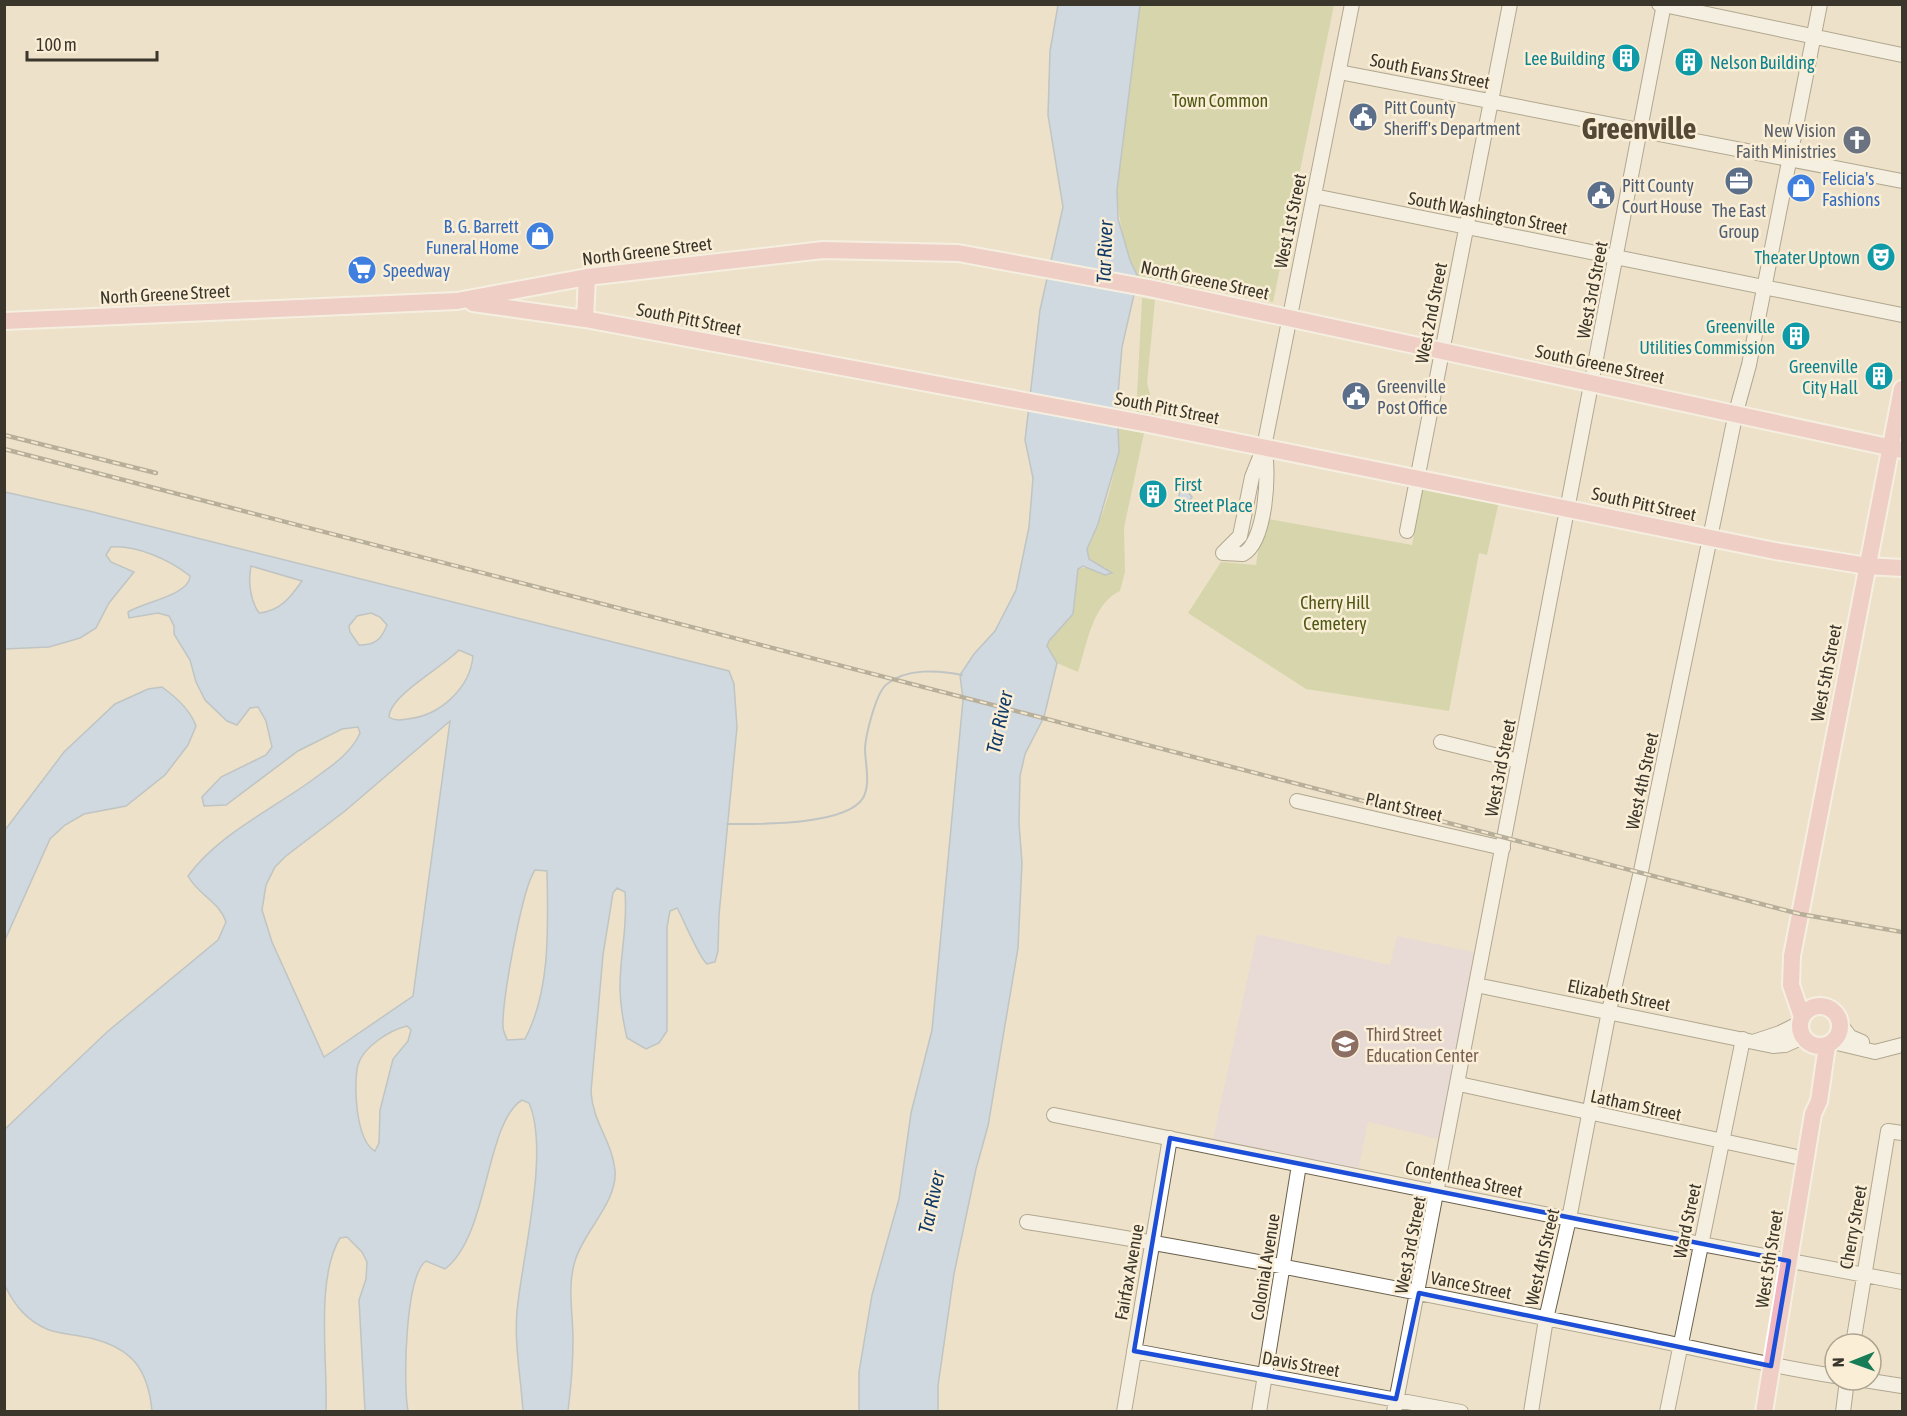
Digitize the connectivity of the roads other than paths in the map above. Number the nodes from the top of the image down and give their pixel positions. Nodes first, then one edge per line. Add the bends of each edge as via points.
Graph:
1 (1352, 4) edge
2 (1510, 4) edge
3 (1820, 4) edge
4 (1663, 5) edge
5 (1814, 35) junction
6 (1902, 55) edge
7 (1339, 72) junction
8 (1491, 101) junction
9 (1641, 130) junction
10 (1791, 159) junction
11 (1902, 181) edge
12 (1314, 196) junction
13 (1466, 227) junction
14 (1617, 258) junction
15 (587, 278) junction
16 (1765, 287) junction
17 (457, 301) junction
18 (1902, 315) edge
19 (1289, 318) junction
20 (585, 319) junction
21 (4, 321) edge
22 (1442, 351) junction
23 (1592, 382) junction
24 (1902, 388) edge
25 (1736, 412) junction
26 (1264, 447) junction
27 (1897, 448) edge
28 (1417, 478) junction
29 (1248, 498) junction
30 (1264, 500) junction
31 (1568, 508) junction
32 (1407, 531) dead end
33 (1238, 538) junction
34 (1710, 538) junction
35 (1248, 552) junction
36 (1866, 566) junction
37 (1902, 568) edge
38 (1441, 742) dead end
39 (1519, 760) junction
40 (1297, 801) dead end
41 (1503, 848) junction
42 (1791, 965) junction
43 (1476, 985) junction
44 (1825, 1006) junction
45 (1609, 1011) junction
46 (1841, 1025) junction
47 (1813, 1035) junction
48 (1748, 1040) junction
49 (1902, 1045) edge
50 (1883, 1051) junction
51 (1459, 1084) junction
52 (1589, 1113) junction
53 (1054, 1115) dead end
54 (1902, 1133) edge
55 (1170, 1138) junction
56 (1722, 1142) junction
57 (1806, 1159) junction
58 (1299, 1165) junction
59 (1438, 1192) junction
60 (1569, 1219) junction
61 (1027, 1222) dead end
62 (1153, 1242) junction
63 (1700, 1244) junction
64 (1789, 1261) junction
65 (1284, 1266) junction
66 (1863, 1275) junction
67 (1902, 1282) edge
68 (1419, 1293) junction
69 (1546, 1319) junction
70 (1855, 1332) edge
71 (1680, 1345) junction
72 (1134, 1351) junction
73 (1771, 1366) junction
74 (1823, 1374) edge
75 (1265, 1376) junction
76 (1883, 1383) edge
77 (1902, 1386) edge
78 (1846, 1392) edge
79 (1395, 1405) edge
80 (1124, 1412) edge
81 (1259, 1412) edge
82 (1461, 1412) edge
83 (1531, 1412) edge
84 (1667, 1412) edge
85 (1764, 1412) edge
86 (1843, 1412) edge

1 - 7 street, West 1st Street
2 - 8 street, West 2nd Street
3 - 5 street, West 4th Street
4 - 5 street
4 - 9 street, West 3rd Street
5 - 6 street
5 - 10 street, West 4th Street
7 - 8 street, South Evans Street
7 - 12 street, West 1st Street
8 - 9 street, South Evans Street
8 - 13 street, West 2nd Street
9 - 10 street, South Evans Street
9 - 14 street, West 3rd Street
10 - 11 street, South Evans Street
10 - 16 street, West 4th Street
12 - 13 street, South Washington Street
12 - 19 street, West 1st Street
13 - 14 street, South Washington Street
13 - 22 street, West 2nd Street
14 - 16 street, South Washington Street
14 - 23 street, West 3rd Street
15 - 17 main road, North Greene Street
15 - 19 main road, North Greene Street via 784,253 958,253
15 - 20 main road
16 - 18 street, South Washington Street
16 - 25 street, West 4th Street
17 - 20 main road, South Pitt Street
17 - 21 main road, North Greene Street
19 - 22 main road, South Greene Street
19 - 26 street, West 1st Street
20 - 26 main road, South Pitt Street
22 - 23 main road, South Greene Street
22 - 28 street, West 2nd Street
23 - 25 main road, South Greene Street
23 - 31 street, West 3rd Street
24 - 27 main road, West 5th Street
25 - 27 main road, South Greene Street
25 - 34 street, West 4th Street
26 - 28 main road, South Pitt Street
26 - 29 street
26 - 30 street via 1268,463
27 - 36 main road, West 5th Street
28 - 31 main road, South Pitt Street
28 - 32 street, West 2nd Street
29 - 30 street
29 - 33 street
30 - 35 street via 1255,544
31 - 34 main road, South Pitt Street
31 - 39 street, West 3rd Street
33 - 35 street
33 - 35 street via 1223,553
34 - 36 main road, South Pitt Street
34 - 45 street, West 4th Street
36 - 37 main road, South Pitt Street
36 - 42 main road, West 5th Street
38 - 39 street
39 - 41 street, West 3rd Street
40 - 41 street, Plant Street
41 - 43 street, West 3rd Street
42 - 44 main road via 1805,990
42 - 47 main road, West 5th Street via 1791,985
43 - 45 street, Elizabeth Street
43 - 51 street, West 3rd Street
44 - 46 main road via 1836,1013
44 - 47 main road via 1812,1008
45 - 48 street, Elizabeth Street
45 - 52 street, West 4th Street
46 - 47 main road via 1837,1038
46 - 50 street via 1850,1037
47 - 48 street, Elizabeth Street
47 - 50 street
47 - 57 main road, West 5th Street via 1813,1114
48 - 56 street, Ward Street
49 - 50 street
51 - 52 street, Latham Street
51 - 59 street, West 3rd Street
52 - 56 street, Latham Street
52 - 60 street, West 4th Street
53 - 55 street, Contenthea Street
54 - 66 street, Cherry Street via 1888,1131
55 - 58 street, Contenthea Street
55 - 62 street, Fairfax Avenue
56 - 57 street, Latham Street
56 - 63 street, Ward Street
57 - 64 main road, West 5th Street
58 - 59 street, Contenthea Street
58 - 65 street, Colonial Avenue
59 - 60 street, Contenthea Street
59 - 68 street, West 3rd Street
60 - 63 street, Contenthea Street
60 - 69 street, West 4th Street
61 - 62 street, Vance Street
62 - 65 street, Vance Street
62 - 72 street, Fairfax Avenue
63 - 64 street, Contenthea Street
63 - 71 street, Ward Street
64 - 66 street, Contenthea Street
64 - 73 main road, West 5th Street
65 - 68 street, Vance Street
65 - 75 street, Colonial Avenue
66 - 67 street, Contenthea Street
66 - 70 street, Cherry Street
68 - 69 street, Vance Street
68 - 79 street, West 3rd Street
69 - 71 street, Vance Street
69 - 83 street, West 4th Street
71 - 73 street, Vance Street
71 - 84 street, Ward Street
72 - 75 street, Davis Street
72 - 80 street, Fairfax Avenue
73 - 74 street, Vance Street
73 - 85 main road, West 5th Street
75 - 79 street, Davis Street
75 - 81 street, Colonial Avenue
76 - 77 street
78 - 86 street
79 - 82 street, Davis Street

